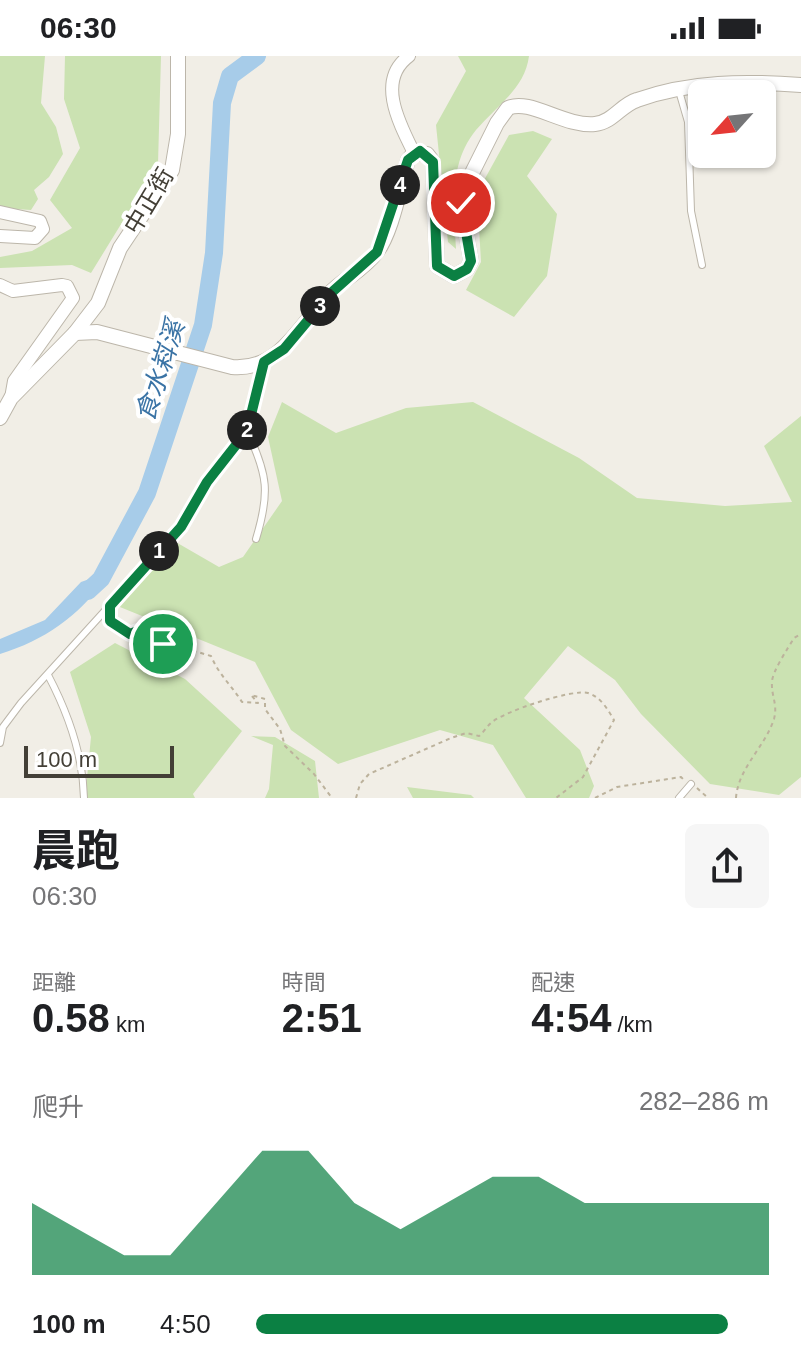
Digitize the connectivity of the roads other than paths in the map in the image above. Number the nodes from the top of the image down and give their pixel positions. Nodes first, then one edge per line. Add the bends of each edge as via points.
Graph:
1 (178, 56) edge
2 (409, 56) edge
3 (801, 85) edge
4 (679, 91) junction
5 (414, 153) junction
6 (0, 212) edge
7 (0, 236) edge
8 (702, 265) dead end
9 (0, 285) edge
10 (75, 333) junction
11 (264, 362) junction
12 (11, 398) junction
13 (0, 418) edge
14 (247, 431) junction
15 (256, 539) dead end
16 (48, 675) junction
17 (0, 743) edge
18 (691, 784) road end
19 (84, 798) edge
20 (679, 798) edge

1 - 10 street, 中正街 via 178,134 172,170 120,248 98,303
2 - 5 street via 398,64 391,84 399,123
3 - 4 street via 719,82
4 - 5 street via 636,100 600,123 573,124 528,105 508,108 463,191 471,261 454,276 437,266 433,162 427,154
4 - 8 lane via 688,122 691,211
5 - 11 street via 377,252 331,293 284,349
6 - 7 street via 40,221 43,229 35,238
9 - 12 street via 13,291 62,285 73,298 14,381
10 - 11 street via 97,332 232,367
10 - 12 street, 中正街
11 - 14 lane
12 - 13 street, 中正街
14 - 15 lane via 267,490
14 - 16 lane via 207,482 181,527
16 - 17 lane via 3,727
16 - 19 lane via 67,710
18 - 20 lane

